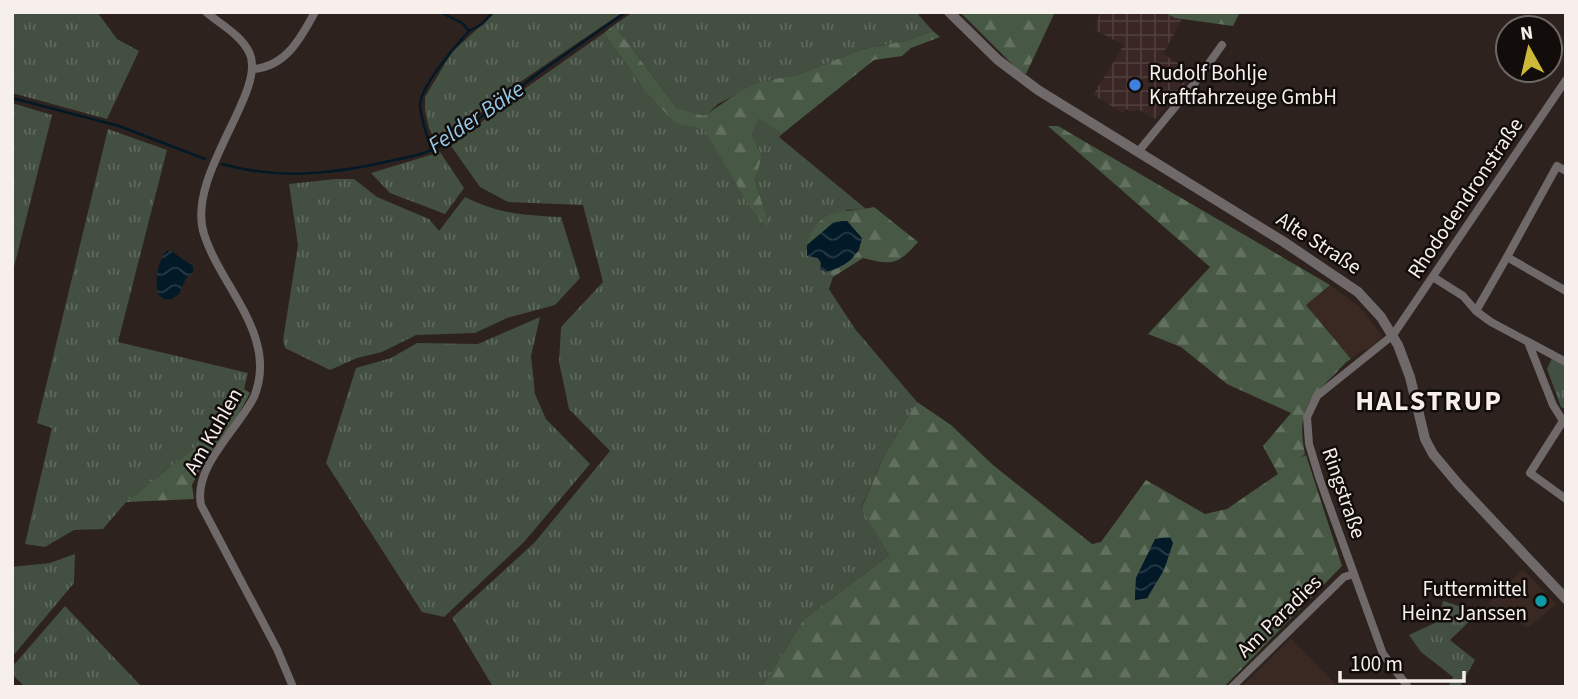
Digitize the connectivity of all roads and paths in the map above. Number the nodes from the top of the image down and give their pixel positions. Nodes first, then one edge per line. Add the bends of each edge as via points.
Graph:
1 (206, 12) edge
2 (315, 12) edge
3 (949, 12) edge
4 (1222, 45) dead end
5 (254, 69) junction
6 (1566, 80) edge
7 (1138, 152) junction
8 (1566, 171) edge
9 (1507, 257) junction
10 (1433, 277) junction
11 (1566, 290) edge
12 (1476, 311) junction
13 (1393, 335) junction
14 (1528, 342) junction
15 (1566, 362) edge
16 (1564, 419) edge
17 (1566, 499) edge
18 (1353, 574) junction
19 (1566, 598) edge
20 (293, 687) edge
21 (1232, 687) edge
22 (1408, 687) edge

1 - 5 street via 249,50
2 - 5 street via 284,58 268,68
3 - 7 street, Alte Straße via 1012,72
4 - 7 street
5 - 20 street, Am Kuhlen via 212,165 202,219 217,265 254,331 260,357 259,386 204,472 198,494
6 - 10 street, Rhododendronstraße
7 - 13 street, Alte Straße via 1344,281
8 - 9 street via 1558,166
9 - 11 street
9 - 12 street
10 - 12 street via 1463,296
10 - 13 street, Rhododendronstraße
12 - 14 street
13 - 18 street, Ringstraße via 1323,390 1307,417 1308,444
13 - 19 street, Alte Straße via 1407,367 1429,447
14 - 15 street
14 - 16 street via 1553,405
16 - 17 street via 1530,473
18 - 21 street, Am Paradies via 1344,577
18 - 22 street, Ringstraße via 1382,654

